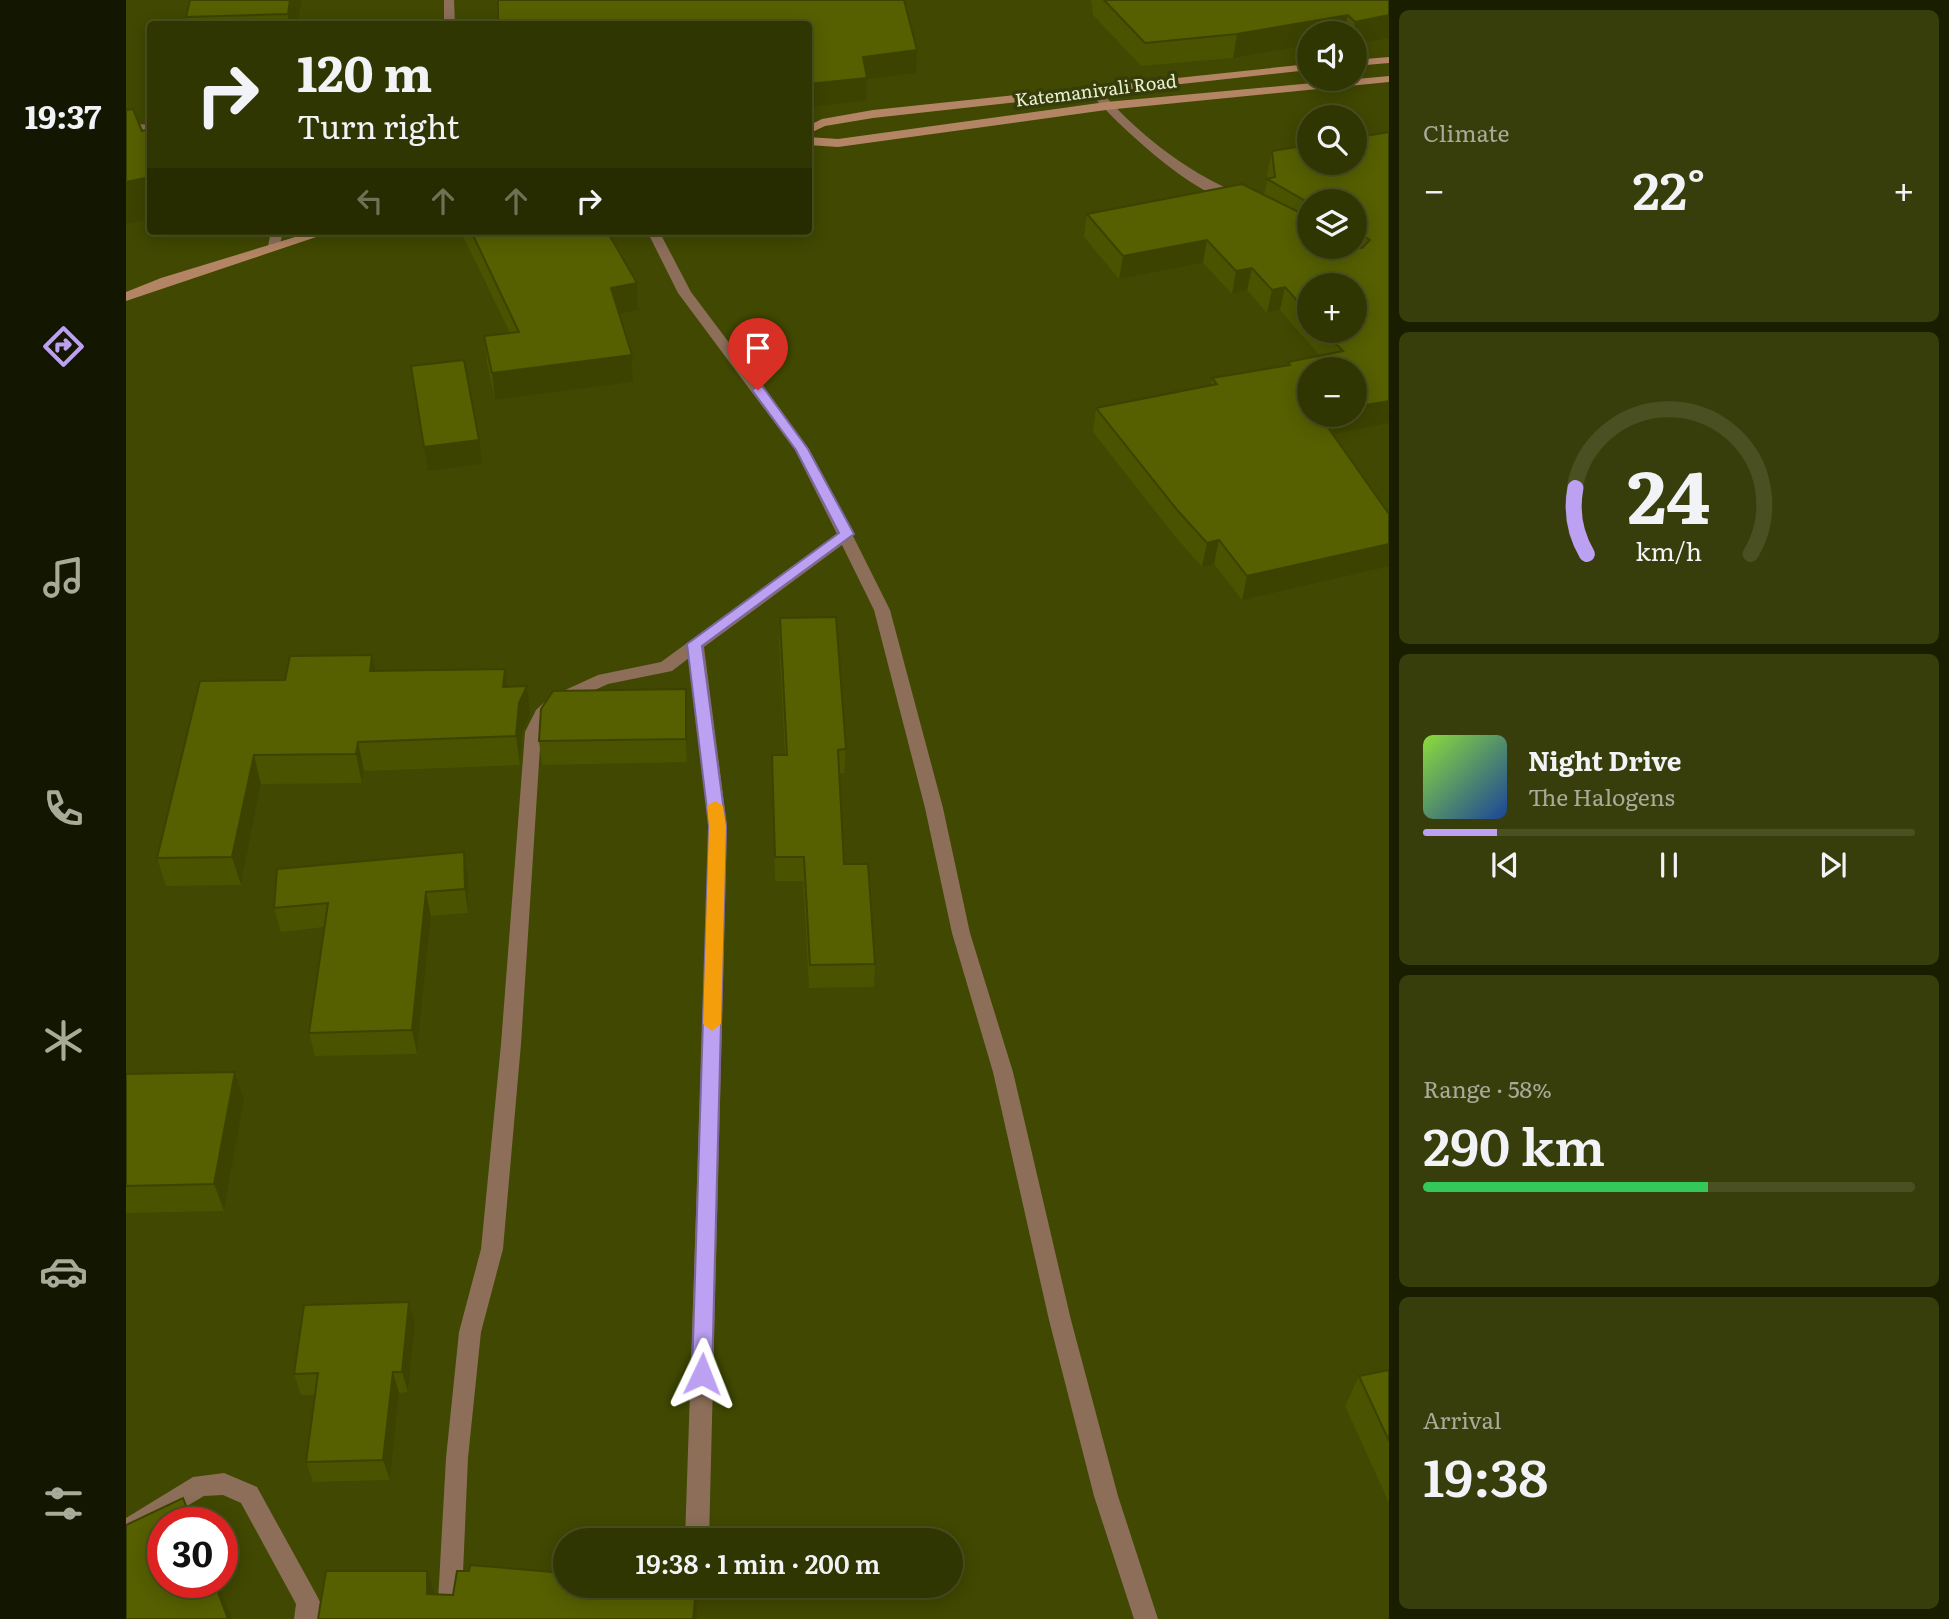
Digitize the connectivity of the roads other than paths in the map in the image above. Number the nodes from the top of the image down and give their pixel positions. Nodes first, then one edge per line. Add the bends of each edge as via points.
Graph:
1 (449, 0) edge
2 (450, 21) edge
3 (1389, 60) edge
4 (1367, 62) edge
5 (1297, 68) edge
6 (1389, 79) edge
7 (1092, 88) junction
8 (1106, 106) junction
9 (126, 127) edge
10 (147, 128) edge
11 (812, 129) edge
12 (812, 141) edge
13 (1246, 202) edge
14 (276, 235) edge
15 (314, 235) edge
16 (655, 235) edge
17 (274, 246) junction
18 (126, 297) edge
19 (847, 534) junction
20 (695, 644) junction
21 (697, 1528) edge
22 (126, 1531) edge
23 (306, 1619) edge
24 (449, 1619) edge
25 (1146, 1619) edge

1 - 2 street
3 - 4 main road
5 - 7 main road, Katemanivali Road
6 - 8 main road, Katemanivali Road
7 - 8 street
7 - 11 main road, Katemanivali Road via 873,114
8 - 12 main road, Katemanivali Road via 838,143
8 - 13 street via 1160,156 1199,182
9 - 10 street
14 - 17 street
15 - 17 main road
16 - 19 street via 685,293 802,449
17 - 18 main road
19 - 20 street
19 - 25 street via 882,610 961,933 1003,1072 1106,1496
20 - 21 street via 718,826
20 - 24 street via 666,667 604,679 556,701 533,732 492,1250 470,1332 457,1458
22 - 23 street via 201,1486 224,1484 249,1495 308,1602

